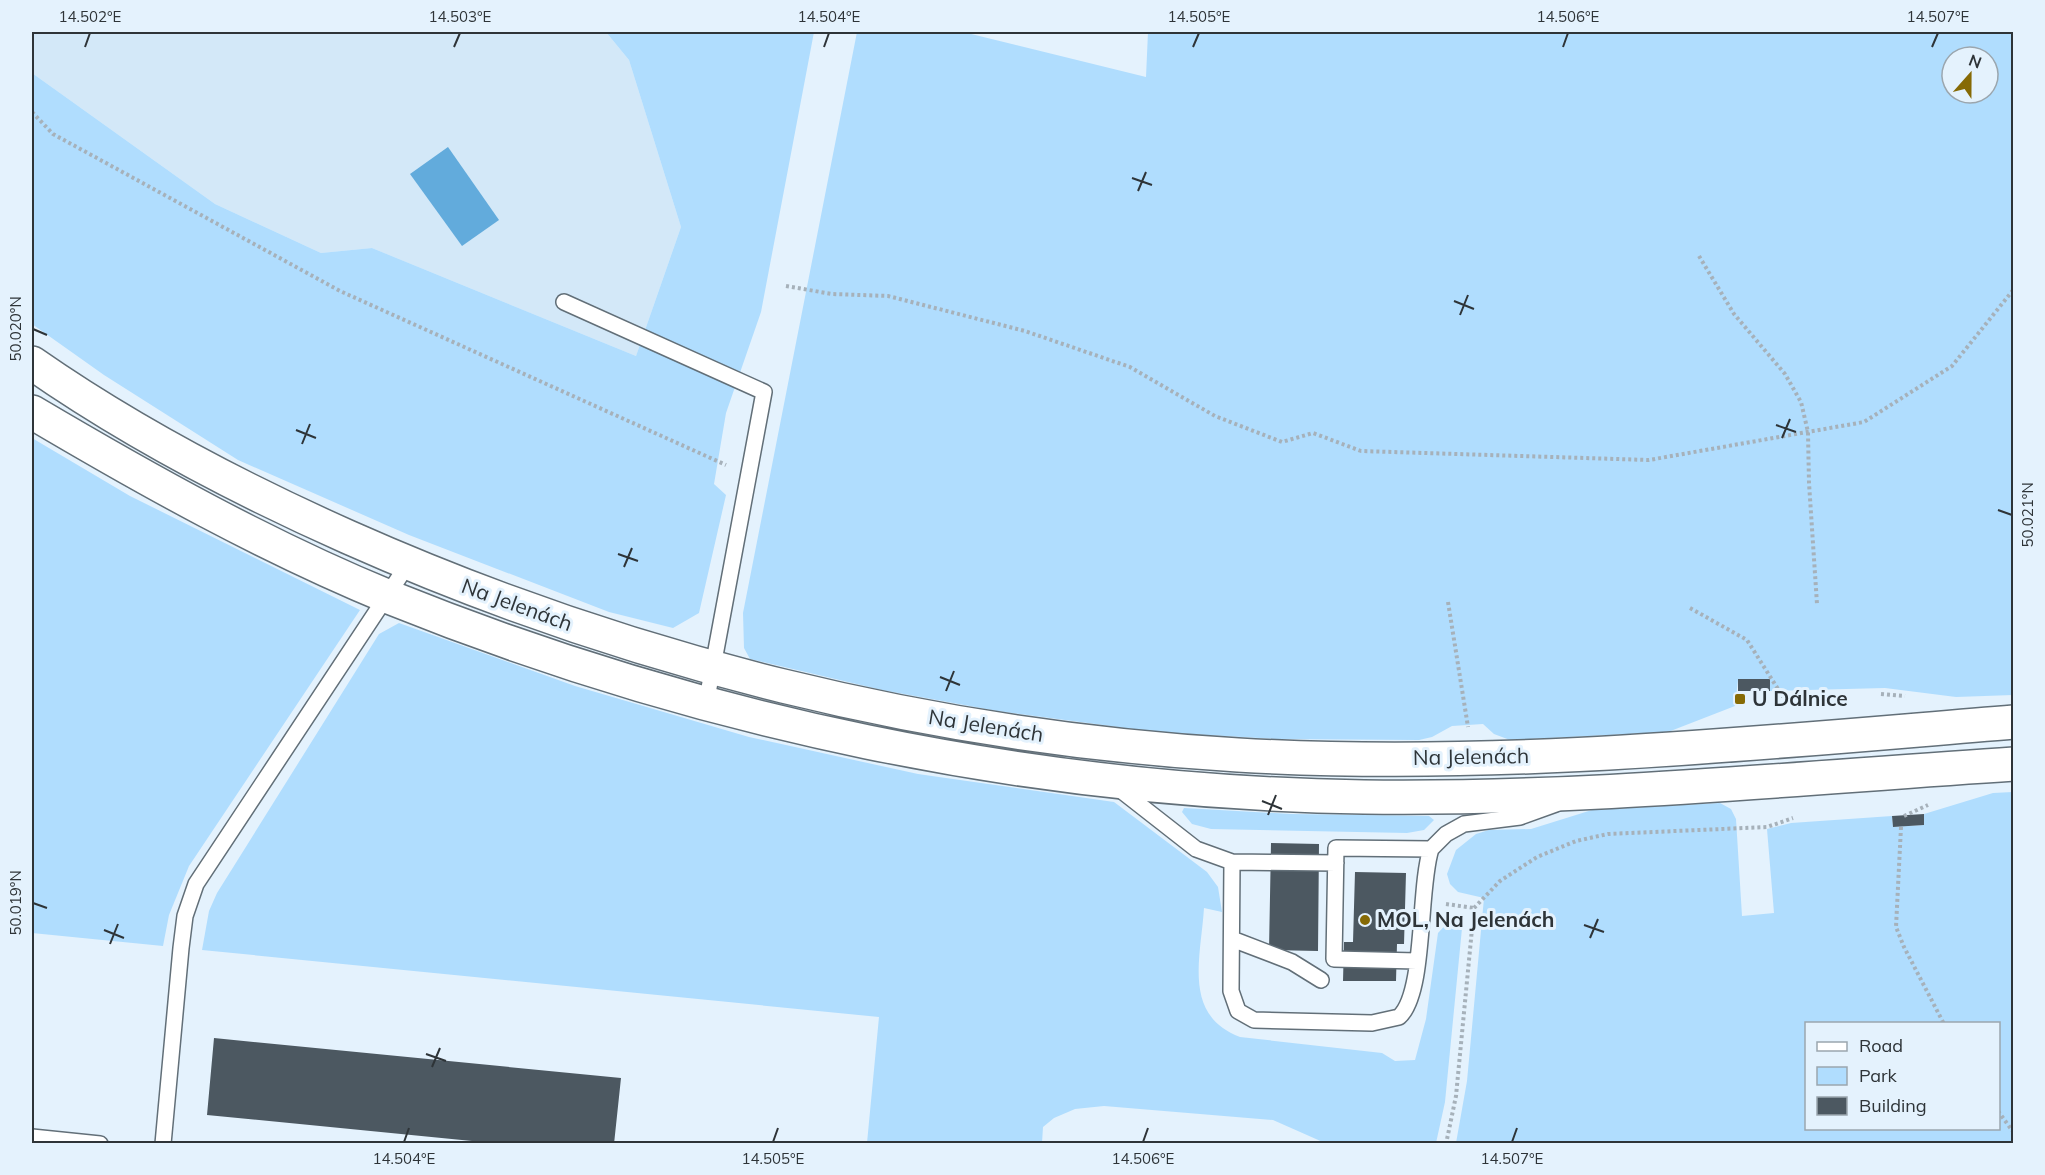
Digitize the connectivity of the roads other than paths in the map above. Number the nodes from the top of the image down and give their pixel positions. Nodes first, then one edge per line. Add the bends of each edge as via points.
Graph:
1 (564, 302) dead end
2 (32, 363) edge
3 (32, 412) edge
4 (408, 564) junction
5 (387, 596) junction
6 (713, 669) junction
7 (706, 704) junction
8 (2013, 723) edge
9 (2013, 764) edge
10 (1111, 782) junction
11 (1584, 792) junction
12 (1431, 849) junction
13 (1232, 862) junction
14 (1336, 862) junction
15 (1232, 939) junction
16 (1417, 961) junction
17 (1321, 980) dead end
18 (32, 1137) edge
19 (100, 1143) edge
20 (164, 1143) edge

1 - 6 lane via 764,392
2 - 4 main road, Na Jelenách via 75,393 218,475
3 - 5 main road, Na Jelenách via 157,485
4 - 5 lane
4 - 6 main road, Na Jelenách via 579,628
5 - 7 main road, Na Jelenách via 574,664
5 - 20 lane via 208,864 194,891 185,916 181,948
6 - 7 lane
6 - 8 main road, Na Jelenách via 932,718 1084,742 1242,756 1375,759 1677,749
7 - 10 main road, Na Jelenách via 923,754
9 - 11 main road, Na Jelenách
10 - 11 main road, Na Jelenách via 1366,797
10 - 13 lane via 1196,849
11 - 12 lane via 1520,817 1464,824
12 - 14 lane via 1336,848
12 - 16 lane via 1424,877
13 - 14 lane
13 - 15 lane
14 - 16 lane via 1334,959
15 - 16 lane via 1234,1002 1246,1018 1254,1020 1392,1020 1404,1012 1409,1002
15 - 17 lane via 1292,962
18 - 19 lane

